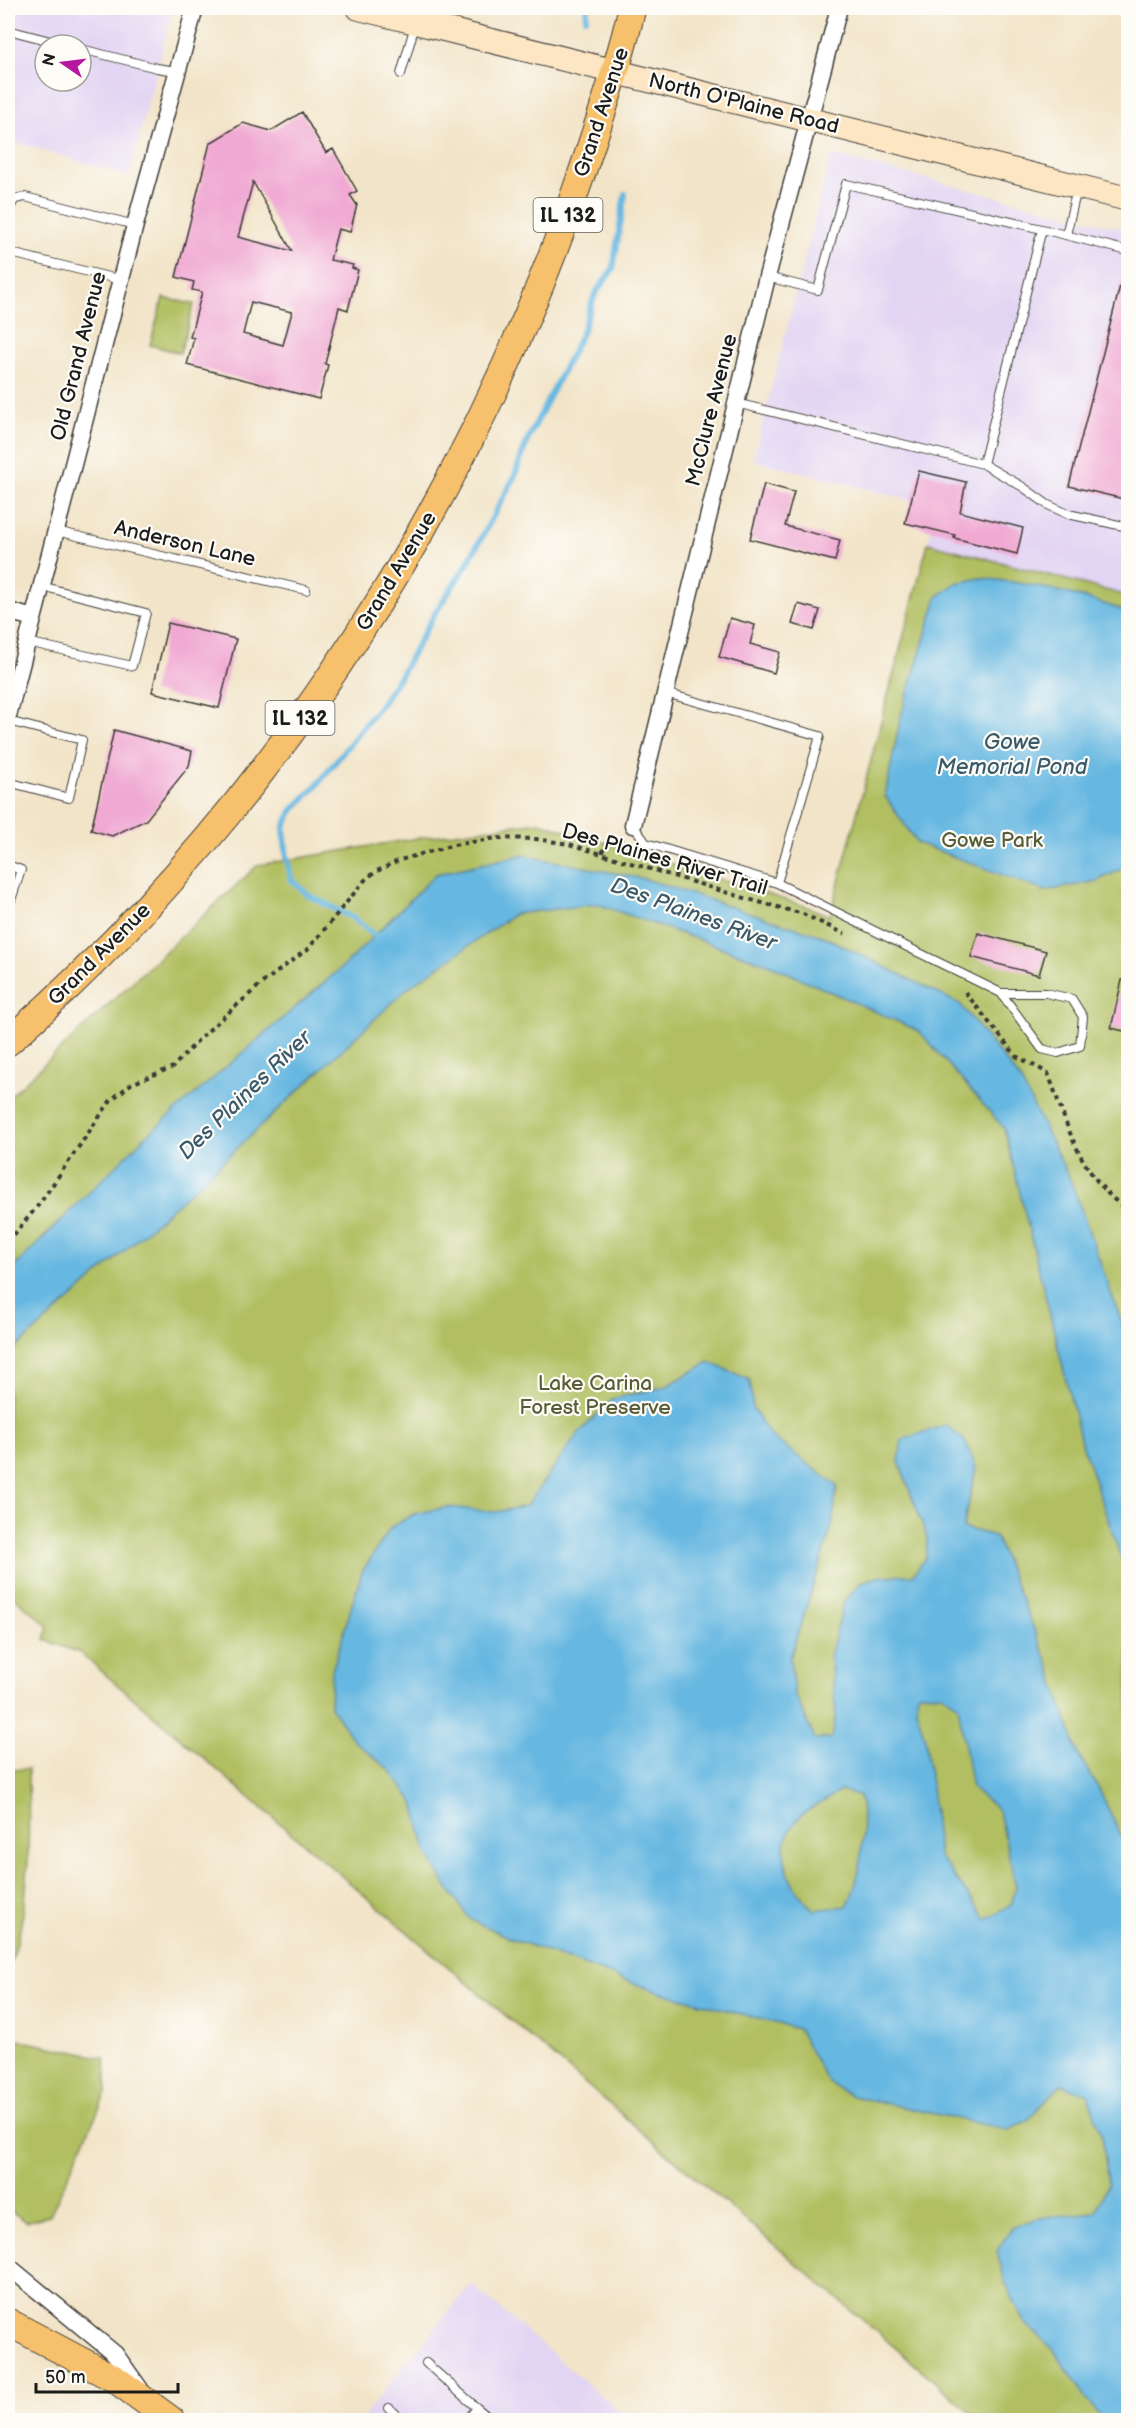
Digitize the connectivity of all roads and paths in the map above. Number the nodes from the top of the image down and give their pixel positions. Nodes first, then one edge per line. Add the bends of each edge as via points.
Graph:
1 (195, 8) edge
2 (359, 8) edge
3 (632, 8) edge
4 (840, 8) edge
5 (405, 15) edge
6 (8, 30) edge
7 (33, 36) edge
8 (93, 52) edge
9 (176, 71) junction
10 (615, 71) junction
11 (401, 74) dead end
12 (809, 120) junction
13 (1078, 186) junction
14 (1128, 199) edge
15 (8, 210) edge
16 (135, 225) junction
17 (1042, 229) junction
18 (1066, 235) junction
19 (8, 248) edge
20 (1128, 251) edge
21 (767, 277) junction
22 (121, 280) junction
23 (736, 403) junction
24 (983, 464) junction
25 (1128, 527) edge
26 (56, 531) junction
27 (41, 586) junction
28 (306, 590) dead end
29 (8, 611) edge
30 (33, 618) junction
31 (27, 642) junction
32 (665, 693) junction
33 (8, 718) edge
34 (8, 782) edge
35 (633, 825) junction
36 (603, 853) junction
37 (8, 865) edge
38 (777, 883) junction
39 (8, 909) edge
40 (854, 938) dead end
41 (955, 986) dead end
42 (1001, 993) junction
43 (12, 1035) edge
44 (1128, 1211) edge
45 (8, 1242) edge
46 (8, 2266) edge
47 (8, 2322) edge
48 (426, 2363) dead end
49 (477, 2408) junction
50 (389, 2409) dead end
51 (161, 2412) edge
52 (404, 2421) edge
53 (467, 2421) edge
54 (492, 2421) edge

1 - 9 street, Old Grand Avenue
2 - 5 street, North O'Plaine Road
3 - 10 main road, Grand Avenue / IL 132
4 - 12 street, McClure Avenue
5 - 10 street, North O'Plaine Road
5 - 11 lane
6 - 7 lane
8 - 9 lane
9 - 16 street, Old Grand Avenue
10 - 12 street, North O'Plaine Road
10 - 43 main road, Grand Avenue / IL 132 via 573,201 533,303 443,492 394,575 327,681 236,803 152,902 76,980
12 - 13 street, North O'Plaine Road
12 - 21 street, McClure Avenue
13 - 14 street, North O'Plaine Road
13 - 18 lane
15 - 16 lane via 15,199 25,197
16 - 22 street, Old Grand Avenue
17 - 18 lane
17 - 21 lane via 846,184 818,290
17 - 24 lane
18 - 20 lane
19 - 22 lane via 15,254
21 - 23 street, McClure Avenue
22 - 26 street, Old Grand Avenue
23 - 24 lane
23 - 32 street, McClure Avenue
24 - 25 lane via 1068,514
26 - 27 street, Old Grand Avenue
26 - 28 lane, Anderson Lane
27 - 30 street, Old Grand Avenue
27 - 31 lane via 146,613 132,666
29 - 30 street
30 - 31 street, Old Grand Avenue
31 - 33 street, Old Grand Avenue
32 - 35 street, McClure Avenue
32 - 38 lane via 820,736
33 - 34 lane via 82,740 69,798
35 - 36 path via 630,836 603,845
35 - 38 lane via 646,843
36 - 40 path, Des Plaines River Trail via 803,914
36 - 45 path, Des Plaines River Trail via 536,839 486,840 400,860 375,872 309,948 261,984 172,1067 131,1084 111,1100 40,1203
37 - 39 lane via 21,870
38 - 42 lane
41 - 44 path via 965,991 1016,1056 1048,1073 1084,1165 1108,1196
42 - 42 lane via 1046,993 1072,999 1083,1017 1080,1046 1058,1053 1042,1049
46 - 51 street via 115,2354
47 - 51 main road via 83,2361
48 - 49 lane
49 - 53 lane
49 - 54 lane
50 - 52 lane

